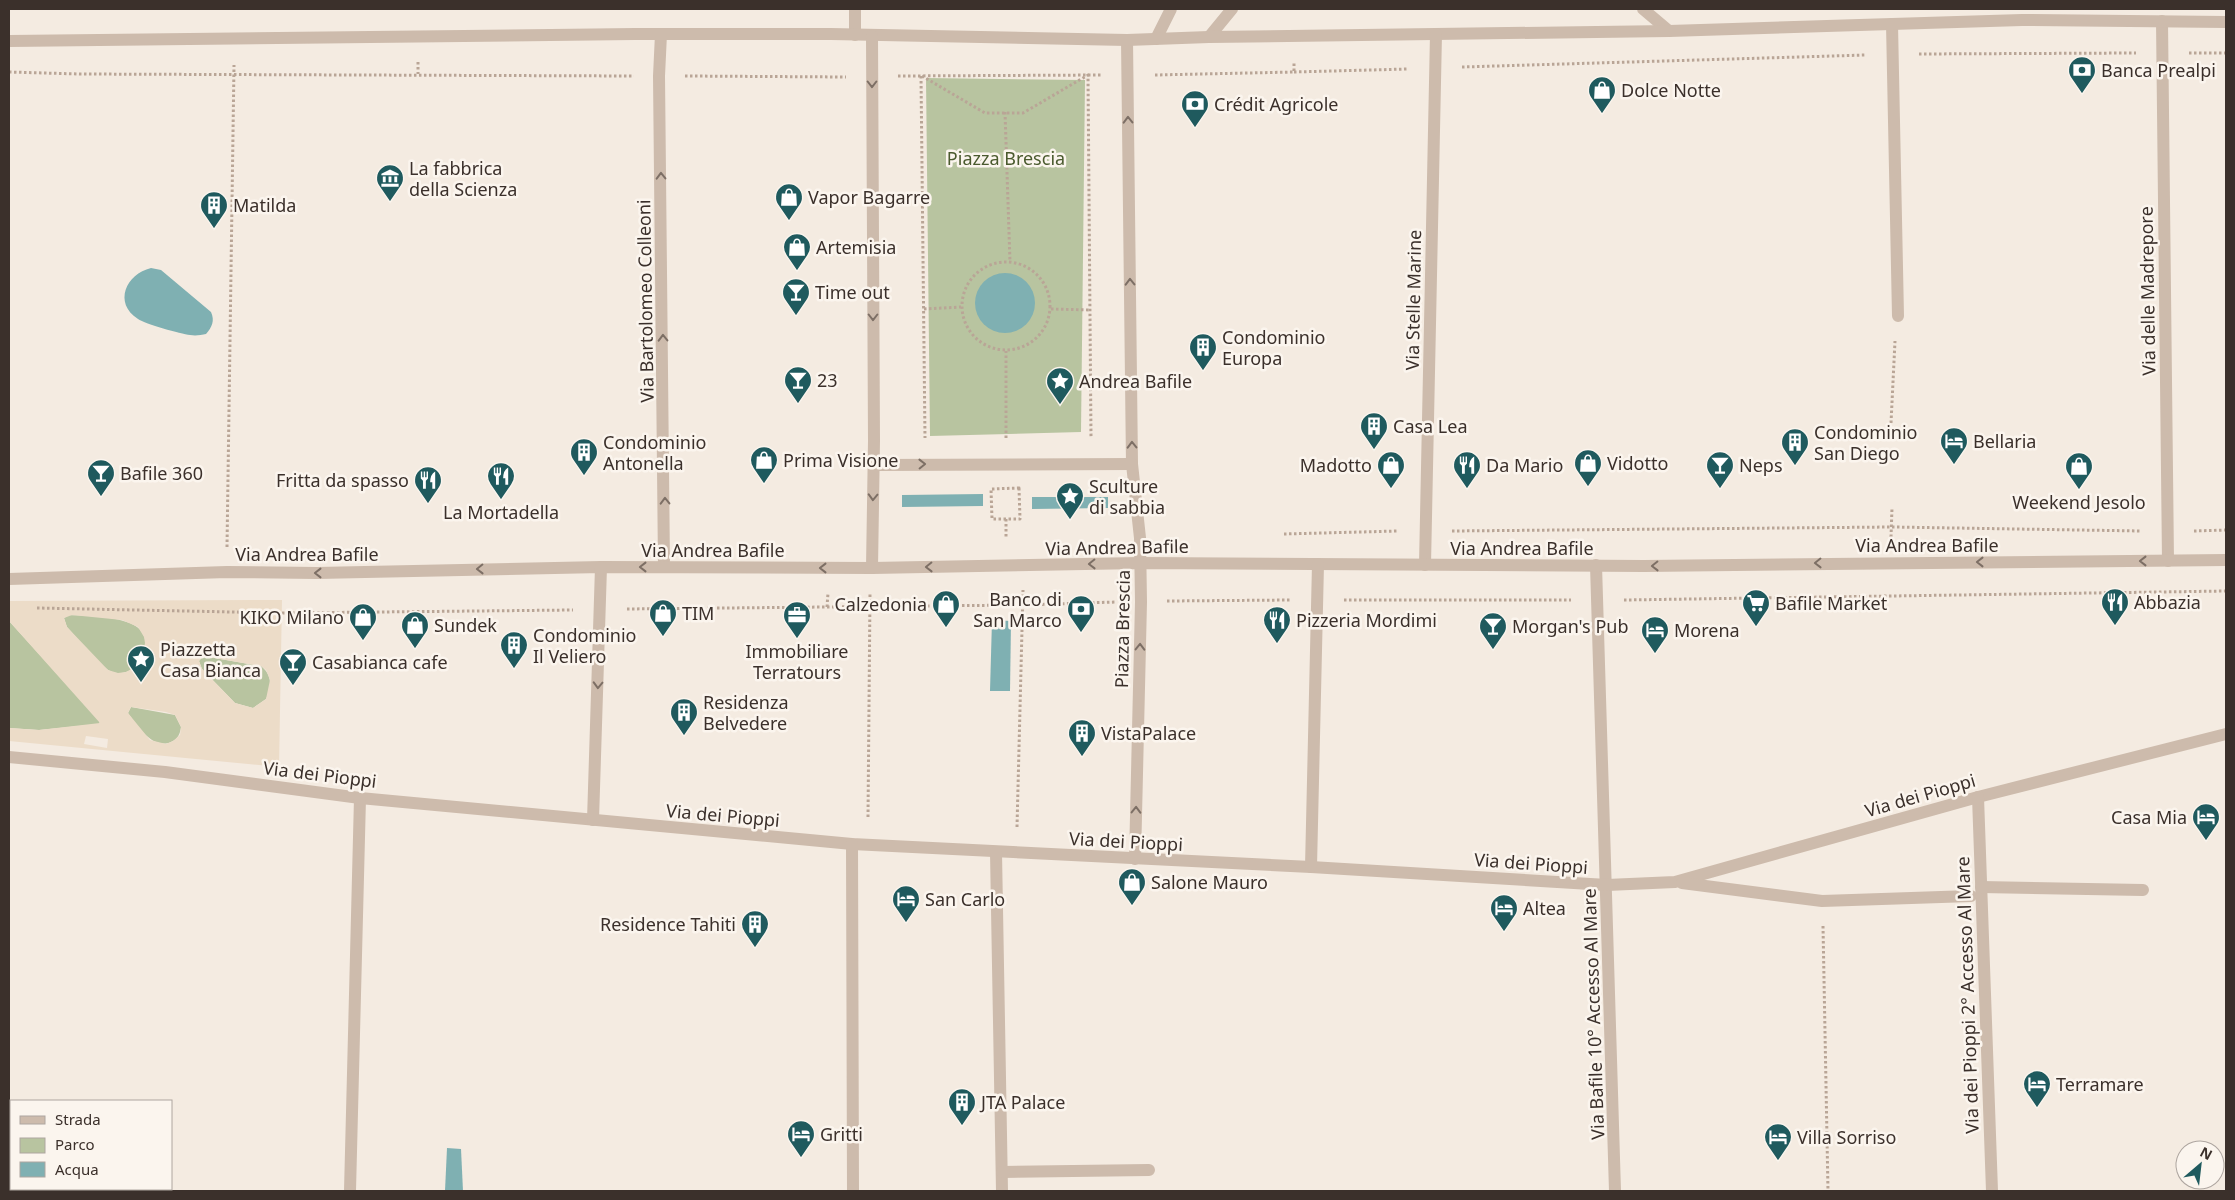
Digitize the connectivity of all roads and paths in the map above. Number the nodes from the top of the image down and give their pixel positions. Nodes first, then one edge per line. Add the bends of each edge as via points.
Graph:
1 (855, 9) edge
2 (1171, 9) edge
3 (1232, 9) edge
4 (1643, 9) edge
5 (2162, 21) junction
6 (2226, 22) edge
7 (1892, 24) junction
8 (1669, 31) junction
9 (661, 34) junction
10 (1436, 34) junction
11 (855, 35) junction
12 (872, 36) junction
13 (1294, 36) junction
14 (233, 37) junction
15 (1209, 37) junction
16 (1156, 39) junction
17 (1127, 40) junction
18 (9, 41) edge
19 (2162, 53) junction
20 (2226, 53) edge
21 (1893, 54) junction
22 (1435, 68) junction
23 (9, 72) edge
24 (1294, 72) junction
25 (234, 74) junction
26 (1088, 75) junction
27 (659, 76) junction
28 (921, 76) junction
29 (1128, 76) junction
30 (872, 77) junction
31 (1005, 112) junction
32 (1010, 262) junction
33 (961, 308) junction
34 (924, 309) junction
35 (1051, 309) junction
36 (1091, 310) junction
37 (1898, 316) joint
38 (1006, 351) junction
39 (1891, 423) dead end
40 (934, 440) dead end
41 (997, 440) dead end
42 (1006, 440) junction
43 (1015, 440) dead end
44 (1091, 442) dead end
45 (1132, 464) junction
46 (874, 465) junction
47 (1019, 488) junction
48 (1029, 488) dead end
49 (982, 489) dead end
50 (991, 489) junction
51 (1006, 519) junction
52 (1426, 531) junction
53 (2168, 531) junction
54 (1006, 541) dead end
55 (2168, 560) junction
56 (2226, 560) edge
57 (1140, 563) junction
58 (1318, 564) junction
59 (1596, 565) junction
60 (1425, 566) junction
61 (601, 567) junction
62 (664, 567) junction
63 (872, 568) junction
64 (227, 572) junction
65 (9, 579) edge
66 (1023, 587) dead end
67 (870, 591) dead end
68 (2226, 591) edge
69 (1316, 600) junction
70 (1598, 600) junction
71 (1141, 602) junction
72 (1023, 605) junction
73 (869, 607) junction
74 (33, 608) dead end
75 (600, 609) junction
76 (2226, 734) edge
77 (9, 757) edge
78 (1978, 797) junction
79 (360, 798) junction
80 (593, 820) junction
81 (852, 844) junction
82 (868, 844) junction
83 (996, 852) junction
84 (1016, 853) junction
85 (1135, 859) junction
86 (1311, 867) junction
87 (1675, 882) junction
88 (1607, 885) junction
89 (1981, 887) junction
90 (2143, 890) dead end
91 (1971, 896) dead end
92 (1822, 901) junction
93 (1149, 1170) dead end
94 (1002, 1172) junction
95 (350, 1191) edge
96 (853, 1191) edge
97 (1002, 1191) edge
98 (1615, 1191) edge
99 (1828, 1191) edge
100 (1992, 1191) edge

1 - 11 street
2 - 16 street
3 - 15 street
4 - 8 street
5 - 6 street
5 - 7 street via 2022,20
5 - 19 street, Via delle Madrepore
7 - 8 street
7 - 21 street
8 - 10 street
9 - 11 street
9 - 14 street
9 - 27 street, Via Bartolomeo Colleoni
10 - 13 street
10 - 22 street, Via Stelle Marine
11 - 12 street
12 - 17 street
12 - 30 street
13 - 15 street
13 - 24 path
14 - 18 street
14 - 25 path
15 - 16 street
16 - 17 street
17 - 29 street, Piazza Brescia
19 - 20 path
19 - 21 path
19 - 53 street, Via delle Madrepore
21 - 22 path
21 - 37 street
22 - 24 path
22 - 52 street, Via Stelle Marine
23 - 25 path
24 - 29 path
25 - 27 path
25 - 64 path
26 - 28 path
26 - 29 path
26 - 31 path via 1023,113
26 - 36 path
27 - 30 path
62 -> 27 street, Via Bartolomeo Colleoni
28 - 30 path
28 - 31 path via 985,113
28 - 34 path
45 -> 29 street, Piazza Brescia
30 -> 46 street
31 - 32 path
32 - 33 path via 1000,262 976,273 963,293
32 - 35 path via 1034,271 1049,294
33 - 34 path
33 - 38 path via 966,327 973,337 989,347
34 - 40 path via 925,440
35 - 36 path
35 - 38 path via 1049,320 1032,343
36 - 44 path
37 - 39 path
38 - 42 path
41 - 42 path
42 - 43 path
46 -> 45 street
45 - 57 street, Piazza Brescia
46 -> 63 street
47 - 48 path
47 - 50 path
47 - 51 path via 1020,519
49 - 50 path
50 - 51 path via 992,519
51 - 54 path
52 - 53 path via 1892,526
52 - 60 street, Via Stelle Marine
53 - 55 street, Via delle Madrepore
55 - 56 street, Via Andrea Bafile
55 -> 59 street, Via Andrea Bafile
57 - 58 street, Via Andrea Bafile
57 -> 63 street, Via Andrea Bafile
57 - 71 street, Piazza Brescia
58 - 60 street, Via Andrea Bafile
58 - 69 street
59 - 60 street, Via Andrea Bafile
59 - 70 street, Via Bafile 10° Accesso Al Mare
62 -> 61 street, Via Andrea Bafile
61 -> 64 street, Via Andrea Bafile
61 - 75 street
63 -> 62 street, Via Andrea Bafile
64 - 65 street, Via Andrea Bafile
66 - 72 path
67 - 73 path
68 - 70 path
69 - 70 path
69 - 71 path
69 - 86 street
70 - 88 street, Via Bafile 10° Accesso Al Mare
71 - 72 path
85 -> 71 street, Piazza Brescia
72 - 73 path
72 - 84 path
73 - 75 path
73 - 82 path
74 - 75 path via 282,613
75 -> 80 street
76 - 78 street, Via dei Pioppi
77 - 79 street, Via dei Pioppi via 165,772
78 - 87 street, Via dei Pioppi
78 - 89 street, Via dei Pioppi 2° Accesso Al Mare
79 - 80 street, Via dei Pioppi
79 - 95 street
80 - 81 street, Via dei Pioppi
81 - 82 street, Via dei Pioppi
81 - 96 street
82 - 83 street, Via dei Pioppi
83 - 84 street, Via dei Pioppi
83 - 94 street
84 - 85 street, Via dei Pioppi
85 - 86 street, Via dei Pioppi
86 - 88 street, Via dei Pioppi
87 - 88 street, Via dei Pioppi
87 - 92 street
88 - 98 street, Via Bafile 10° Accesso Al Mare
89 - 90 street
89 - 100 street, Via dei Pioppi 2° Accesso Al Mare
91 - 92 street
92 - 99 path
93 - 94 street
94 - 97 street

